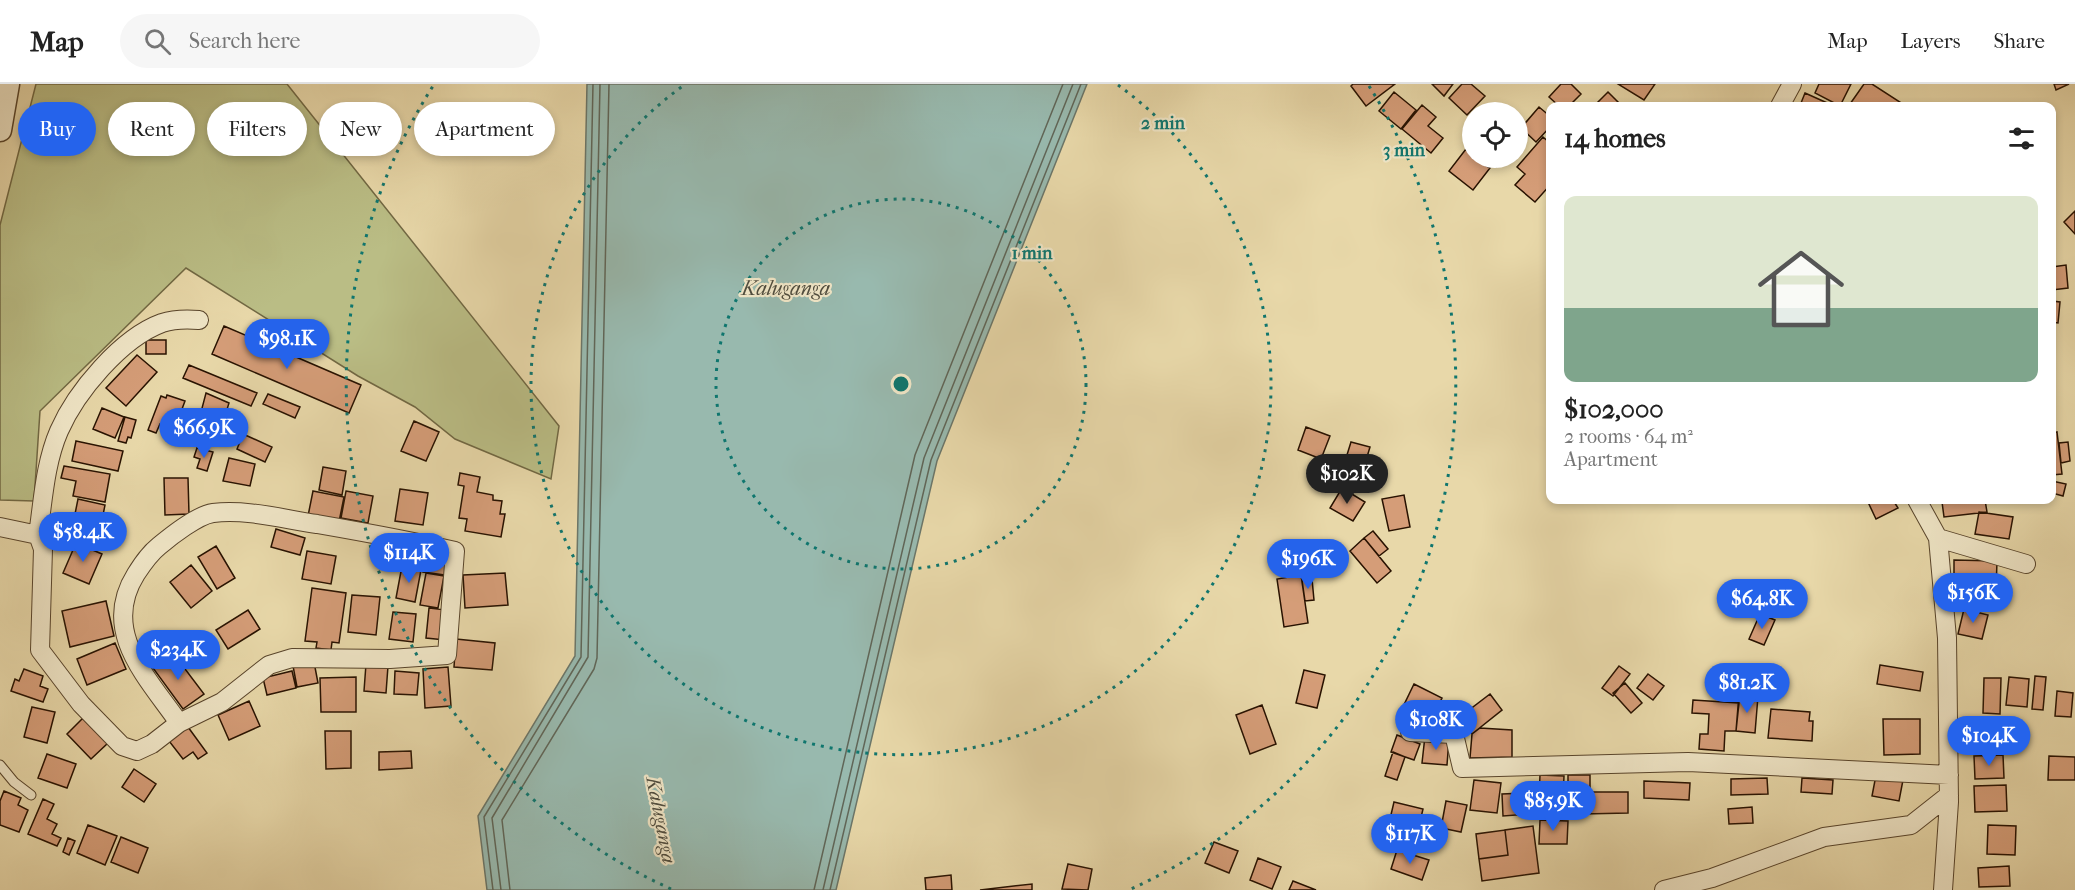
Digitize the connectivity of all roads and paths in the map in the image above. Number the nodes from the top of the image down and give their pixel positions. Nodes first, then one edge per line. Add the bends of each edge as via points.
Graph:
1 (8, 84) edge
2 (1792, 84) edge
3 (1782, 102) edge
4 (0, 130) edge
5 (199, 320) dead end
6 (1919, 504) edge
7 (0, 527) edge
8 (38, 535) junction
9 (1938, 538) junction
10 (2026, 564) dead end
11 (179, 723) junction
12 (1410, 732) dead end
13 (0, 765) edge
14 (1948, 775) junction
15 (31, 795) dead end
16 (1949, 795) junction
17 (1664, 890) edge
18 (1943, 890) edge

1 - 4 street
2 - 3 street
5 - 8 street via 163,323 141,335 113,357 81,392 59,432 47,475
6 - 9 street
7 - 8 street
8 - 11 street via 43,549 40,650 81,704 122,746 137,751
9 - 10 street
9 - 14 street via 1947,638
11 - 11 street via 222,702 269,665 292,658 447,655 455,551 265,515 211,513 173,534 148,555 129,585 121,608 132,656
12 - 14 street via 1454,734 1462,768 1688,762
13 - 15 lane
14 - 16 street
16 - 17 street via 1911,825 1824,837 1712,878
16 - 18 street

